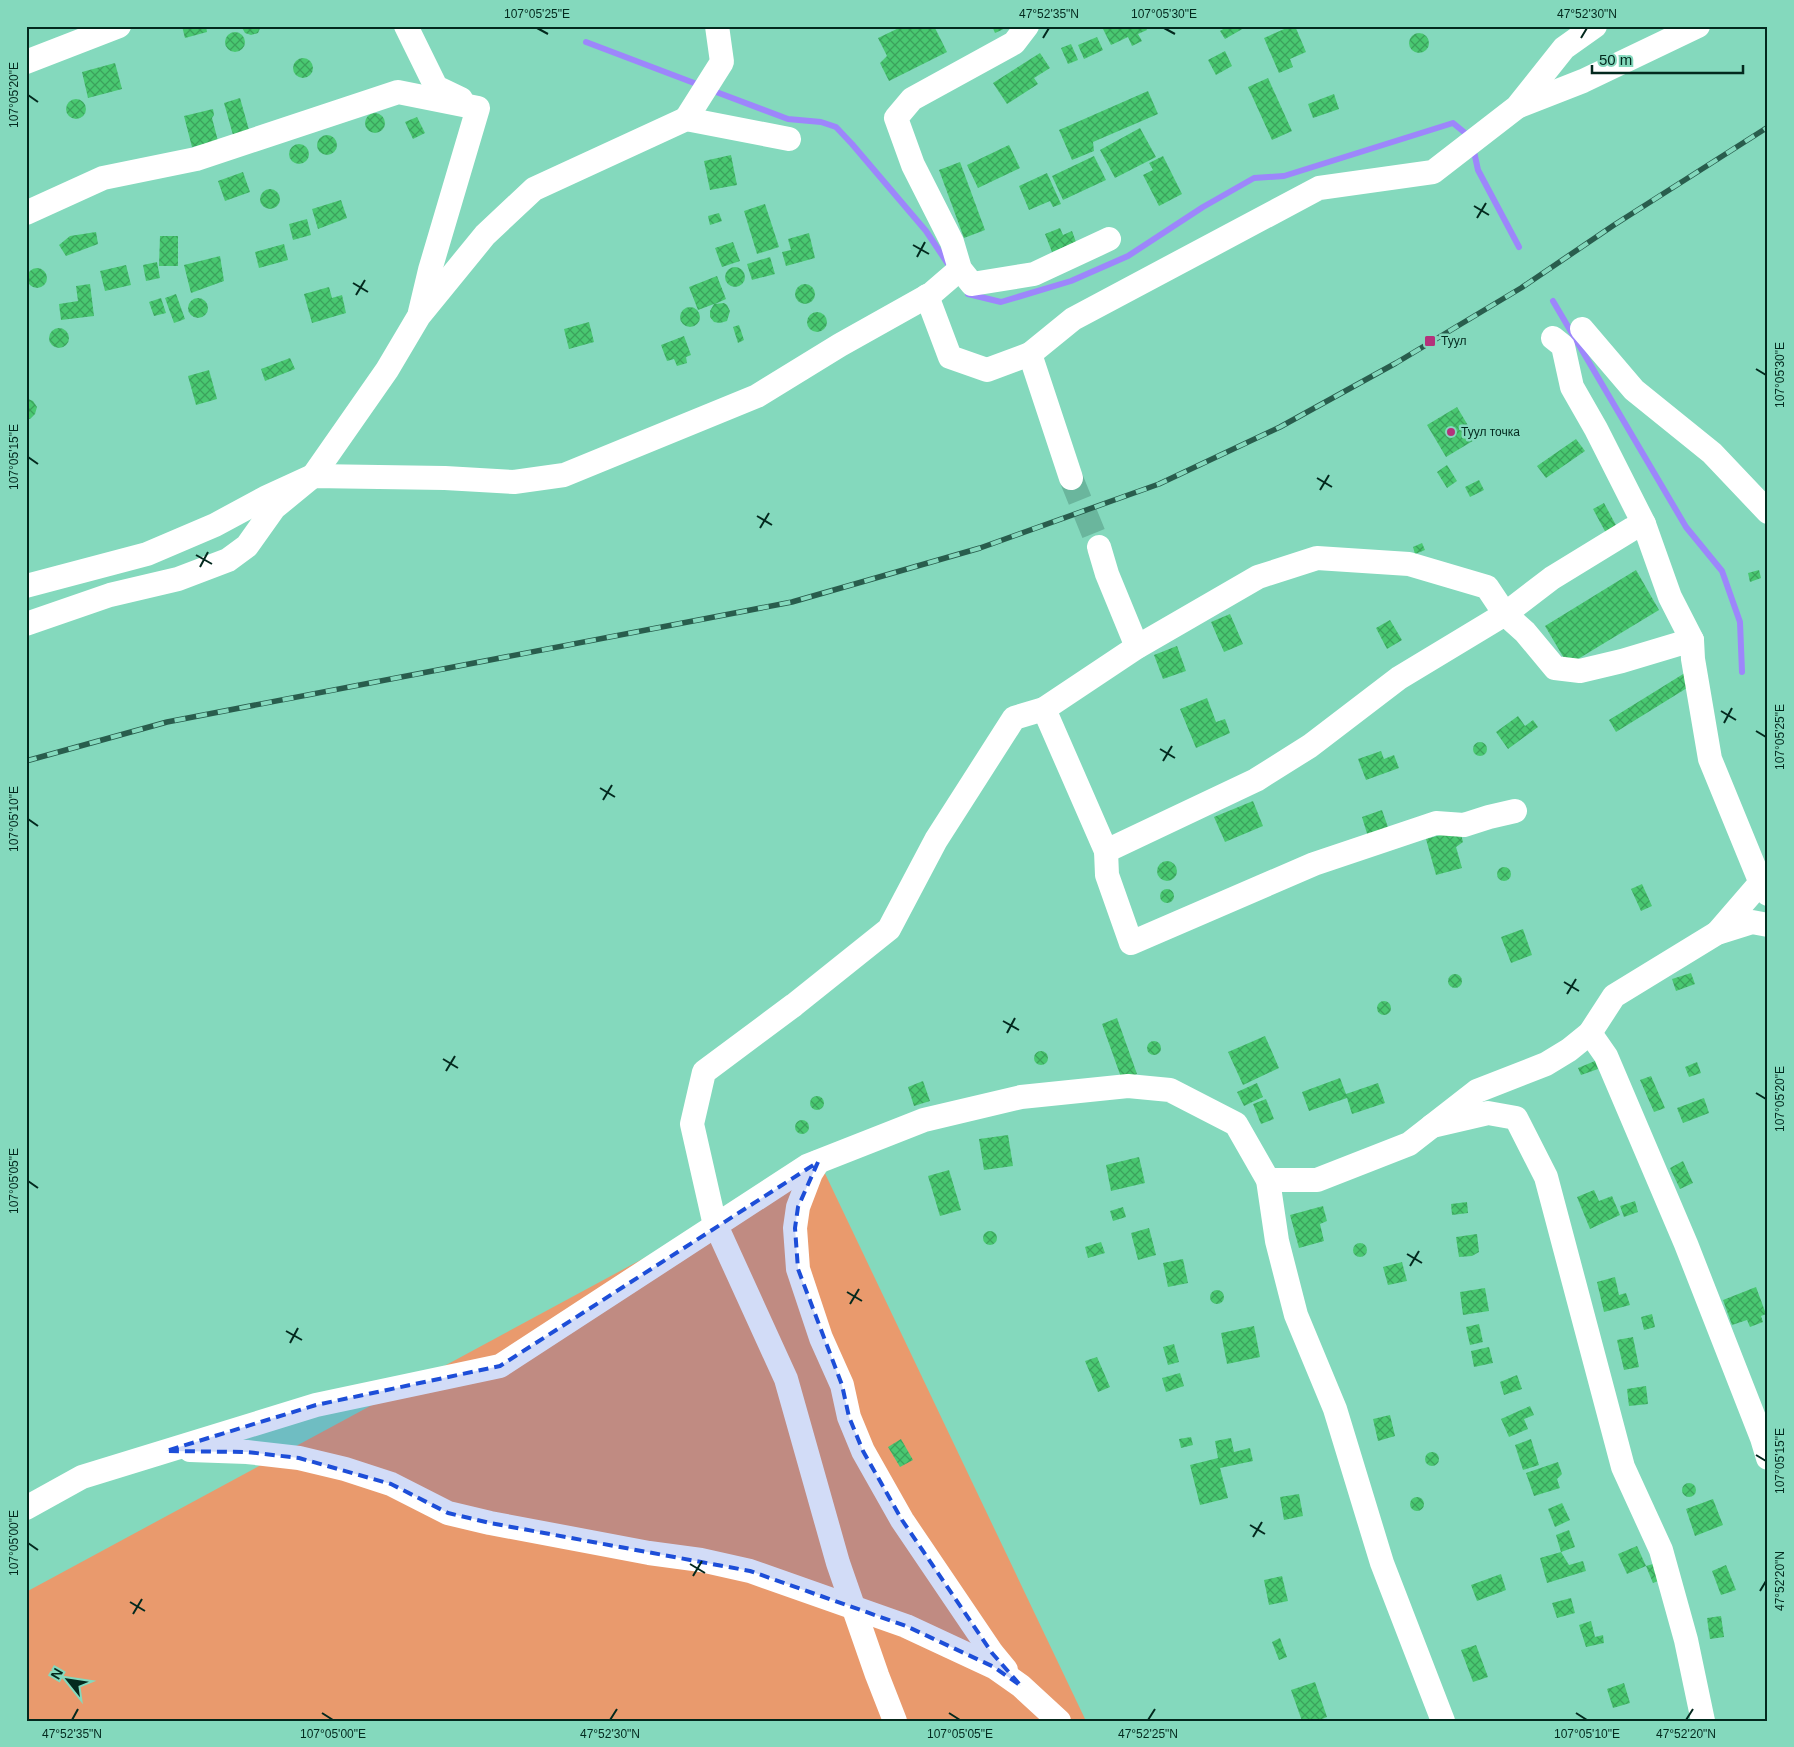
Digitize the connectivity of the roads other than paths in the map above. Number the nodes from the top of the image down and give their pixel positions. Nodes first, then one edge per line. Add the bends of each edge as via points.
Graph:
1 (119, 26) edge
2 (406, 26) edge
3 (718, 26) edge
4 (1027, 26) edge
5 (1595, 26) edge
6 (1698, 26) edge
7 (26, 62) edge
8 (1517, 107) junction
9 (478, 108) junction
10 (686, 119) junction
11 (789, 139) dead end
12 (26, 213) edge
13 (1109, 239) dead end
14 (955, 273) junction
15 (927, 296) junction
16 (419, 316) junction
17 (1582, 329) dead end
18 (1553, 338) dead end
19 (1030, 354) junction
20 (314, 476) junction
21 (1071, 478) tunnel mouth
22 (1768, 512) edge
23 (1644, 524) junction
24 (1099, 547) tunnel mouth
25 (146, 554) junction
26 (26, 586) edge
27 (110, 595) junction
28 (1505, 614) junction
29 (26, 624) edge
30 (1692, 640) junction
31 (1137, 647) junction
32 (1044, 709) junction
33 (1515, 811) dead end
34 (1106, 851) junction
35 (1765, 883) edge
36 (1768, 925) edge
37 (1717, 933) junction
38 (1590, 1033) junction
39 (1432, 1126) junction
40 (818, 1162) junction
41 (1268, 1180) junction
42 (716, 1226) junction
43 (166, 1451) junction
44 (1768, 1458) edge
45 (26, 1508) edge
46 (854, 1608) junction
47 (1021, 1686) junction
48 (895, 1721) edge
49 (1059, 1721) edge
50 (1443, 1721) edge
51 (1703, 1721) edge

1 - 7 street
2 - 9 street via 436,87
3 - 10 street via 722,62
4 - 14 street via 1014,43 912,99 896,118 913,165 952,242
5 - 8 street via 1564,48
6 - 8 street via 1583,81
8 - 19 street via 1432,172 1319,188 1073,319
9 - 12 street via 398,92 196,159 102,178
9 - 16 street
10 - 11 street
10 - 16 street via 534,189 485,235
13 - 14 street via 1034,274 972,284
14 - 15 street
15 - 19 street via 950,357 987,370
15 - 20 street via 757,396 564,475 514,482
16 - 20 street via 387,370
17 - 22 street via 1634,390 1712,453
18 - 23 street via 1563,346 1572,387
19 - 21 street
20 - 25 street via 215,525
20 - 27 street via 274,508 247,546 228,560 178,578
23 - 28 street via 1552,578
23 - 30 street via 1670,597
24 - 31 street
25 - 26 street
25 - 27 street
27 - 29 street
28 - 30 street via 1555,668 1580,671
28 - 31 street via 1487,586 1409,564 1317,558 1258,577
28 - 34 street via 1399,678 1310,746 1256,780
30 - 35 street via 1710,759
31 - 32 street
32 - 34 street
32 - 42 street via 1014,718 936,840 889,930 704,1072 692,1124
33 - 34 street via 1464,825 1436,823 1314,864 1130,943 1107,875
35 - 37 street
36 - 37 street via 1752,922
37 - 38 street via 1614,996
38 - 39 street via 1546,1064 1476,1091
38 - 44 street via 1606,1056 1686,1244
39 - 41 street via 1409,1144 1318,1180
39 - 51 street via 1488,1113 1516,1118 1546,1177 1623,1467 1661,1550 1686,1640
40 - 41 street via 924,1120 1021,1097 1128,1086 1170,1090 1236,1124
40 - 42 street
40 - 47 street via 798,1207 795,1228 798,1269 821,1338 842,1386 849,1417 863,1451 902,1520 992,1653
41 - 50 street via 1277,1241 1296,1315 1335,1409 1382,1563
42 - 43 street via 500,1366 316,1405
42 - 46 street via 786,1379 838,1563
43 - 45 street via 82,1477
43 - 46 street via 204,1449 299,1458 391,1484 448,1513 750,1571
46 - 47 street via 906,1626 994,1667
46 - 48 street
47 - 49 street

